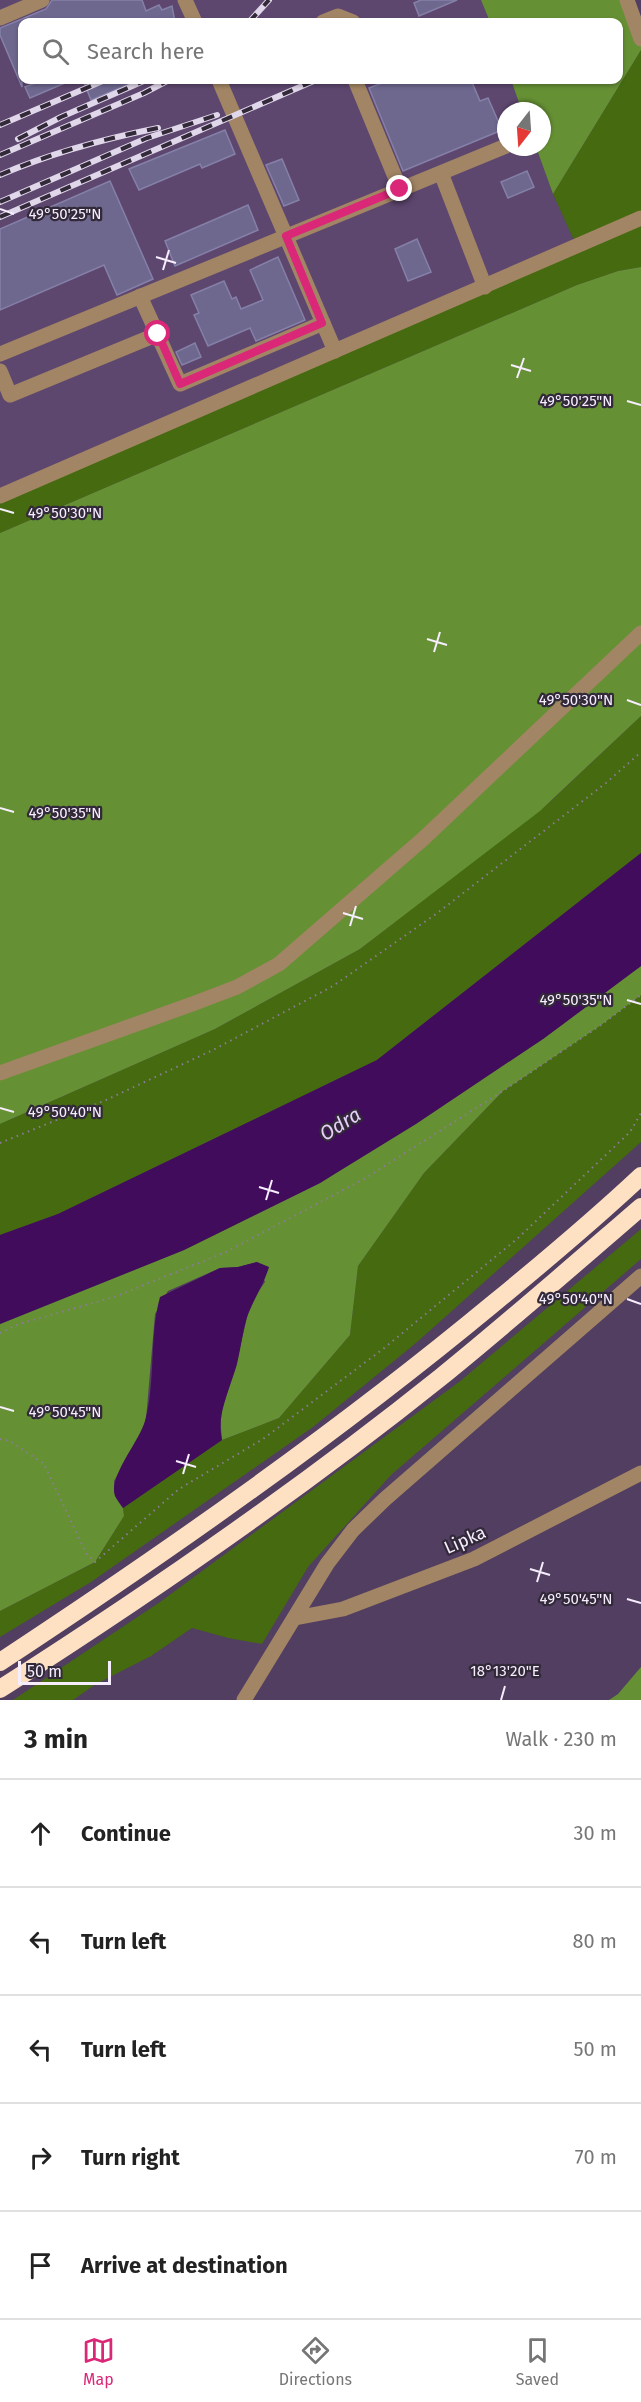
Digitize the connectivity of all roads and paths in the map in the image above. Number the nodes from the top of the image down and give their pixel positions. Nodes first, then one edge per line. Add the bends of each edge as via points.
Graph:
1 (42, 0) edge
2 (185, 0) edge
3 (627, 0) edge
4 (0, 18) edge
5 (193, 18) edge
6 (641, 39) edge
7 (221, 84) edge
8 (356, 84) edge
9 (497, 150) edge
10 (441, 173) junction
11 (400, 189) junction
12 (641, 218) edge
13 (286, 236) junction
14 (485, 287) junction
15 (140, 296) junction
16 (322, 323) junction
17 (158, 334) junction
18 (335, 351) junction
19 (0, 354) edge
20 (0, 371) edge
21 (0, 496) edge
22 (641, 633) edge
23 (641, 752) edge
24 (641, 995) edge
25 (0, 1073) edge
26 (641, 1113) edge
27 (0, 1143) edge
28 (641, 1176) edge
29 (641, 1207) edge
30 (641, 1276) edge
31 (0, 1333) edge
32 (0, 1439) edge
33 (641, 1473) edge
34 (295, 1618) junction
35 (0, 1662) edge
36 (0, 1689) edge
37 (244, 1700) edge

1 - 4 street
2 - 5 street
3 - 6 street
7 - 13 street
8 - 11 street
9 - 10 street
10 - 11 street
10 - 14 street
11 - 13 street
12 - 14 street
13 - 15 street
13 - 16 street
14 - 18 street
15 - 17 street
15 - 19 street
16 - 17 street via 180,384
16 - 18 street
17 - 20 street via 10,395
18 - 21 street
22 - 25 street via 423,839 279,964 237,987
23 - 27 path via 436,914 333,986 213,1050 106,1100
24 - 31 path via 503,1091 364,1179 226,1252 114,1297
26 - 32 path via 630,1131 517,1239 263,1439 179,1489 95,1562 86,1553 44,1464 10,1441
28 - 35 highway via 427,1358 267,1480
29 - 36 highway via 440,1378 276,1503
30 - 34 street via 353,1530
33 - 34 street, Lipka via 474,1559 343,1609
34 - 37 street

